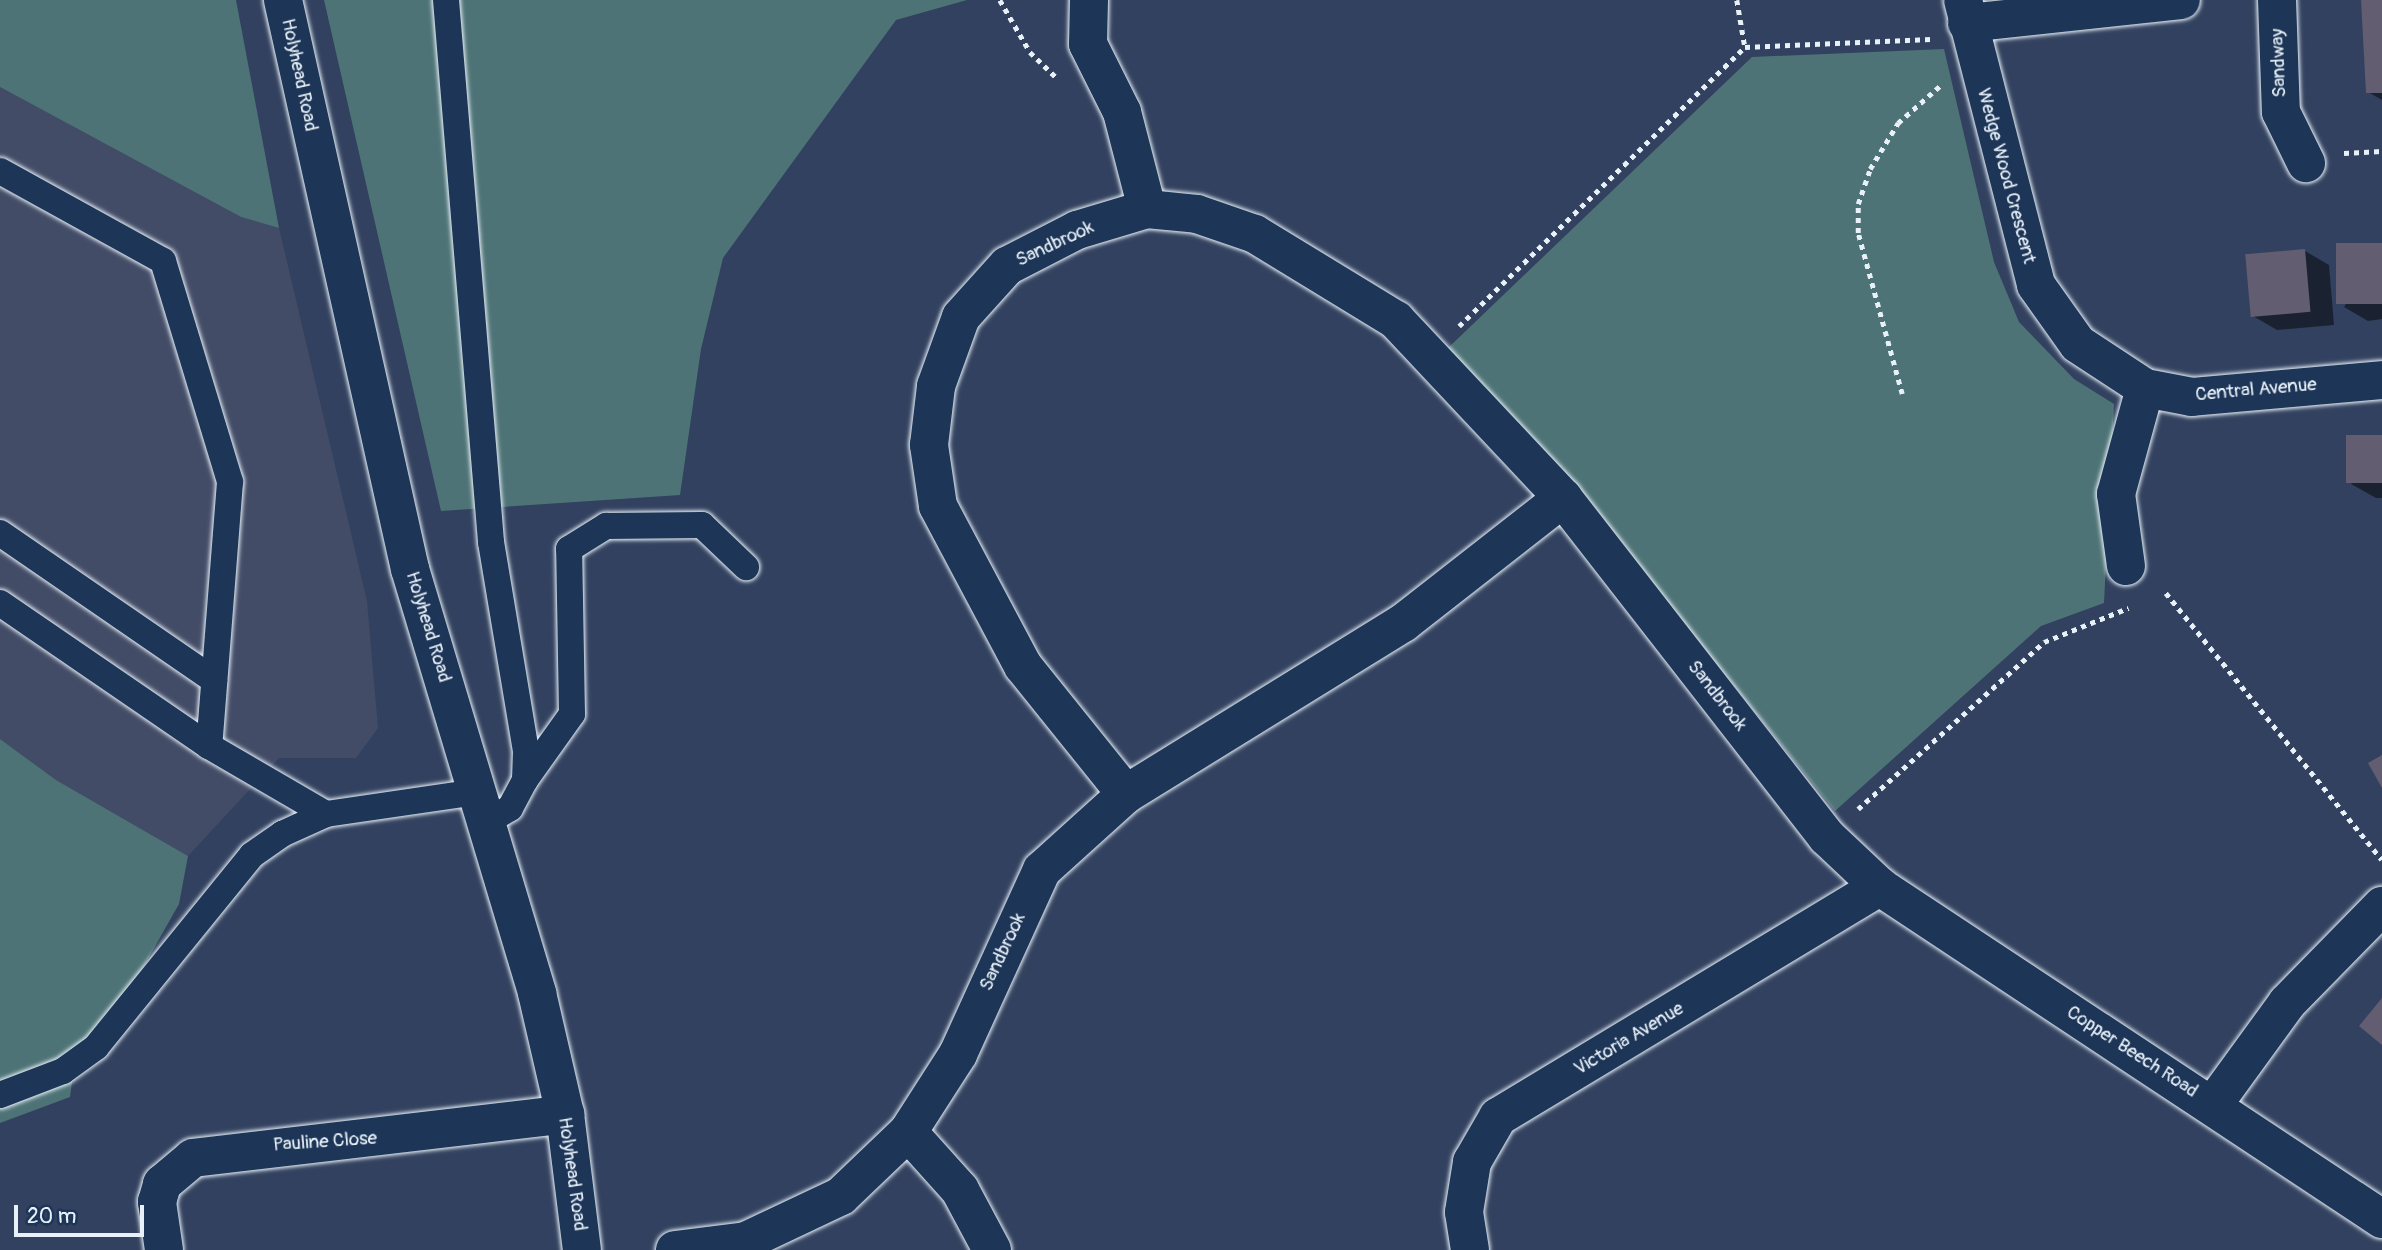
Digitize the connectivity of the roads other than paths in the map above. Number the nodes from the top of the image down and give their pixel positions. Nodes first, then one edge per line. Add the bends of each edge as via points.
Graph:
1 (283, 0) edge
2 (446, 0) edge
3 (1089, 0) edge
4 (2181, 0) edge
5 (2277, 0) edge
6 (1967, 20) edge
7 (2306, 163) dead end
8 (0, 171) edge
9 (1147, 209) junction
10 (2382, 380) edge
11 (2145, 388) junction
12 (1563, 498) junction
13 (0, 533) edge
14 (2126, 566) road end
15 (746, 567) dead end
16 (0, 603) edge
17 (214, 680) junction
18 (209, 746) junction
19 (525, 780) junction
20 (1126, 794) junction
21 (482, 807) junction
22 (326, 814) junction
23 (1880, 887) junction
24 (2382, 906) edge
25 (0, 1095) edge
26 (2213, 1105) junction
27 (565, 1114) junction
28 (908, 1132) junction
29 (2382, 1219) edge
30 (164, 1250) edge
31 (582, 1250) edge
32 (676, 1250) edge
33 (992, 1250) edge
34 (1470, 1250) edge

1 - 21 street, Holyhead Road via 410,569
2 - 19 lane via 491,542
3 - 9 street via 1088,44 1122,112
4 - 6 street
5 - 7 street, Sandway via 2281,112
6 - 11 street, Wedge Wood Crescent via 2036,285 2078,344
8 - 17 lane via 163,261 230,482
9 - 12 street, Sandbrook via 1197,214 1255,234 1335,277 1396,320
9 - 20 street, Sandbrook via 1077,230 1007,266 961,317 936,386 929,444 938,506 1023,666
10 - 11 street, Central Avenue via 2192,397
11 - 14 street via 2116,495
12 - 20 street, Sandbrook via 1403,623
12 - 23 street, Sandbrook via 1827,837
13 - 17 lane
15 - 19 lane via 702,525 606,526 569,549 572,714
16 - 18 lane
17 - 18 lane
18 - 22 lane
19 - 21 lane via 510,808
20 - 28 street, Sandbrook via 1042,870 958,1054
21 - 22 lane
21 - 27 street, Holyhead Road
22 - 25 lane via 251,855 96,1047 63,1071
23 - 26 street, Copper Beech Road
23 - 34 street, Victoria Avenue via 1498,1117 1472,1162 1464,1212
24 - 26 street via 2287,1003
26 - 29 street, Copper Beech Road
27 - 30 street, Pauline Close via 193,1158 162,1184 157,1202
27 - 31 street, Holyhead Road
28 - 32 street, Sandbrook via 841,1196 746,1241
28 - 33 street via 960,1189

